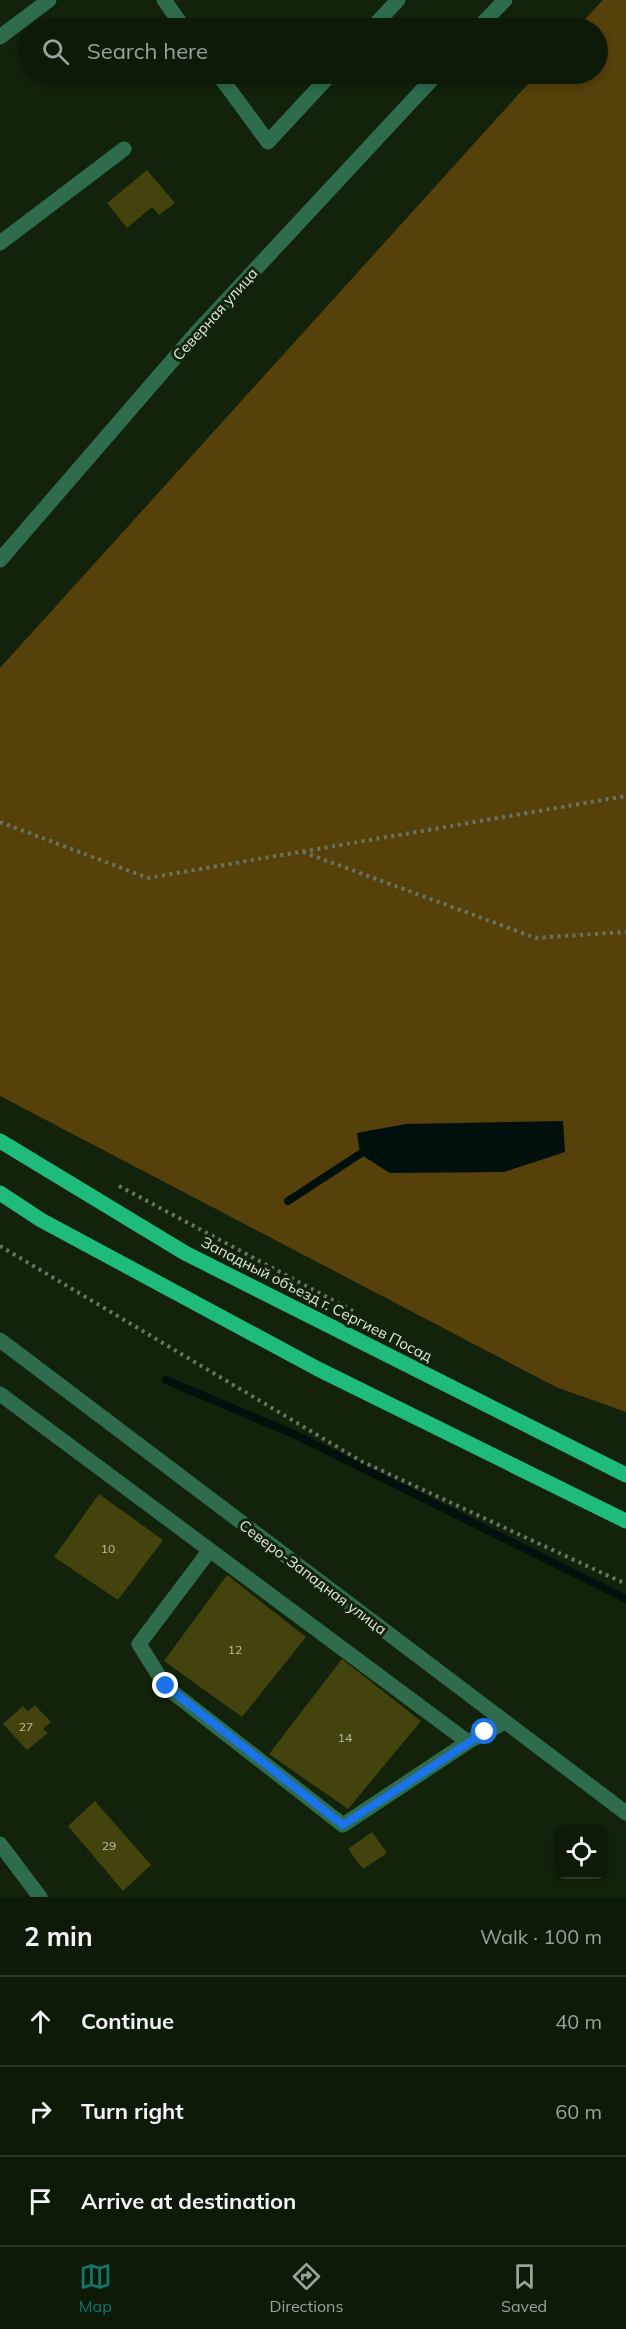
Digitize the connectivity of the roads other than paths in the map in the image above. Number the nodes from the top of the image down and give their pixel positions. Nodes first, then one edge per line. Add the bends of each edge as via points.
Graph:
1 (49, 0) edge
2 (164, 0) edge
3 (398, 0) edge
4 (505, 0) edge
5 (25, 18) edge
6 (177, 18) edge
7 (381, 18) edge
8 (488, 18) edge
9 (18, 23) edge
10 (0, 37) edge
11 (225, 84) edge
12 (322, 84) edge
13 (428, 84) edge
14 (124, 149) dead end
15 (0, 243) edge
16 (0, 560) edge
17 (0, 1141) edge
18 (0, 1193) edge
19 (0, 1341) edge
20 (0, 1394) edge
21 (626, 1475) edge
22 (626, 1521) edge
23 (210, 1550) junction
24 (505, 1722) junction
25 (468, 1742) junction
26 (626, 1813) edge
27 (1, 1850) edge
28 (40, 1897) edge

1 - 5 street
2 - 6 street
3 - 7 street
4 - 8 street
9 - 10 street
11 - 12 street via 268,142
13 - 16 street, Северная улица via 196,332
14 - 15 street
17 - 21 main road, Западный объезд г. Сергиев Посад via 185,1253
18 - 22 main road via 41,1220 318,1369
19 - 24 street, Северо-Западная улица
20 - 23 street
23 - 25 street
23 - 25 street via 139,1644 166,1686 343,1825
24 - 25 street
24 - 26 street, Северо-Западная улица
27 - 28 street

